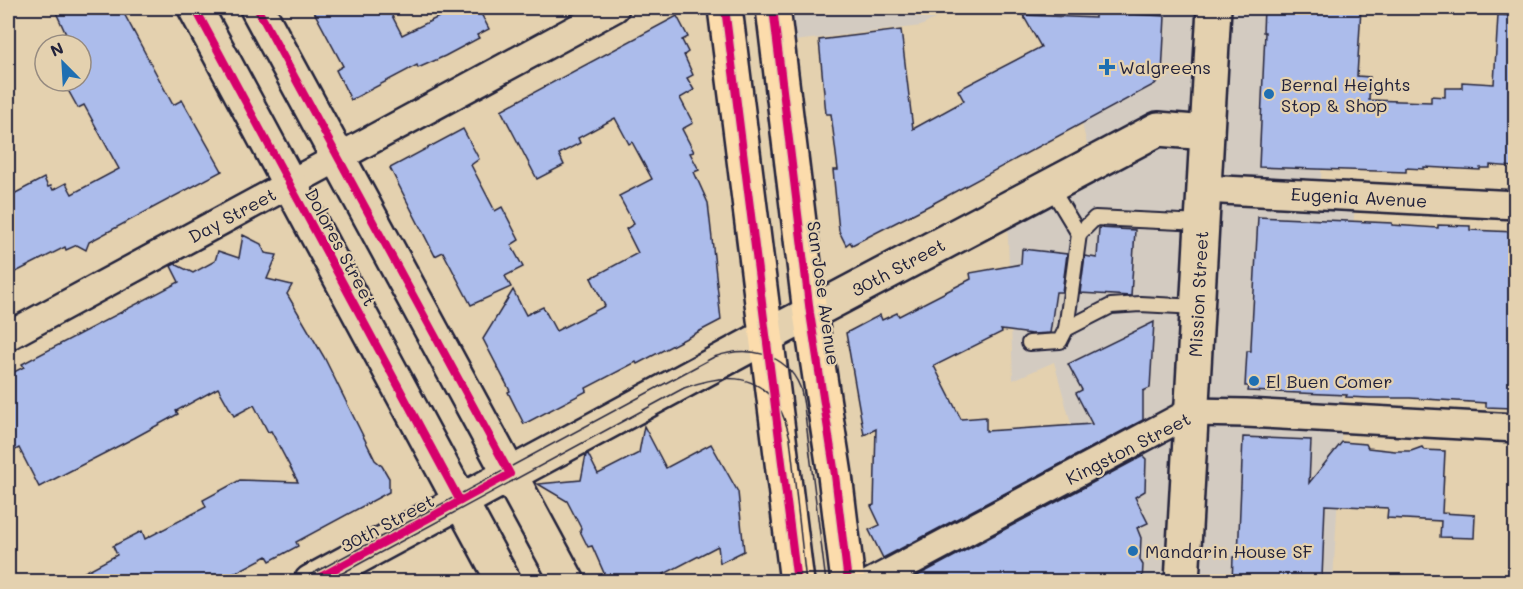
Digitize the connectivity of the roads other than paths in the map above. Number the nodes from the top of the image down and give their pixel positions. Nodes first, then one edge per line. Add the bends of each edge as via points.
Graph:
1 (195, 8) edge
2 (257, 8) edge
3 (615, 8) edge
4 (725, 8) edge
5 (773, 8) edge
6 (1214, 8) edge
7 (1207, 132) junction
8 (339, 158) junction
9 (290, 184) junction
10 (1050, 186) junction
11 (1203, 189) junction
12 (1515, 205) edge
13 (1202, 223) junction
14 (1079, 234) junction
15 (1197, 307) junction
16 (810, 313) junction
17 (1066, 329) junction
18 (8, 336) edge
19 (767, 336) junction
20 (1029, 343) dead end
21 (1191, 412) junction
22 (1515, 428) edge
23 (510, 474) junction
24 (460, 501) junction
25 (311, 582) edge
26 (504, 582) edge
27 (568, 582) edge
28 (797, 582) edge
29 (848, 582) edge
30 (872, 582) edge
31 (1182, 582) edge

1 - 9 main road, Dolores Street
2 - 8 main road
3 - 8 street, Day Street
4 - 19 main road
5 - 16 main road, San Jose Avenue
6 - 7 main road, Mission Street
7 - 10 main road, 30th Street via 1158,129
7 - 11 main road, Mission Street
8 - 9 street, Day Street
8 - 23 main road
9 - 18 street, Day Street
9 - 24 main road, Dolores Street
10 - 14 lane
10 - 16 main road, 30th Street
11 - 12 street, Eugenia Avenue
11 - 13 main road, Mission Street
13 - 14 lane via 1095,218
13 - 15 main road, Mission Street
14 - 17 lane
15 - 17 lane via 1111,306
15 - 21 main road, Mission Street
16 - 19 main road, 30th Street
16 - 29 main road, San Jose Avenue
17 - 20 lane via 1060,341
19 - 23 main road, 30th Street
19 - 28 main road
21 - 22 street, Kingston Street
21 - 30 street, Kingston Street
21 - 31 main road, Mission Street
23 - 24 main road, 30th Street
23 - 27 main road
24 - 25 main road, 30th Street
24 - 26 main road, Dolores Street

